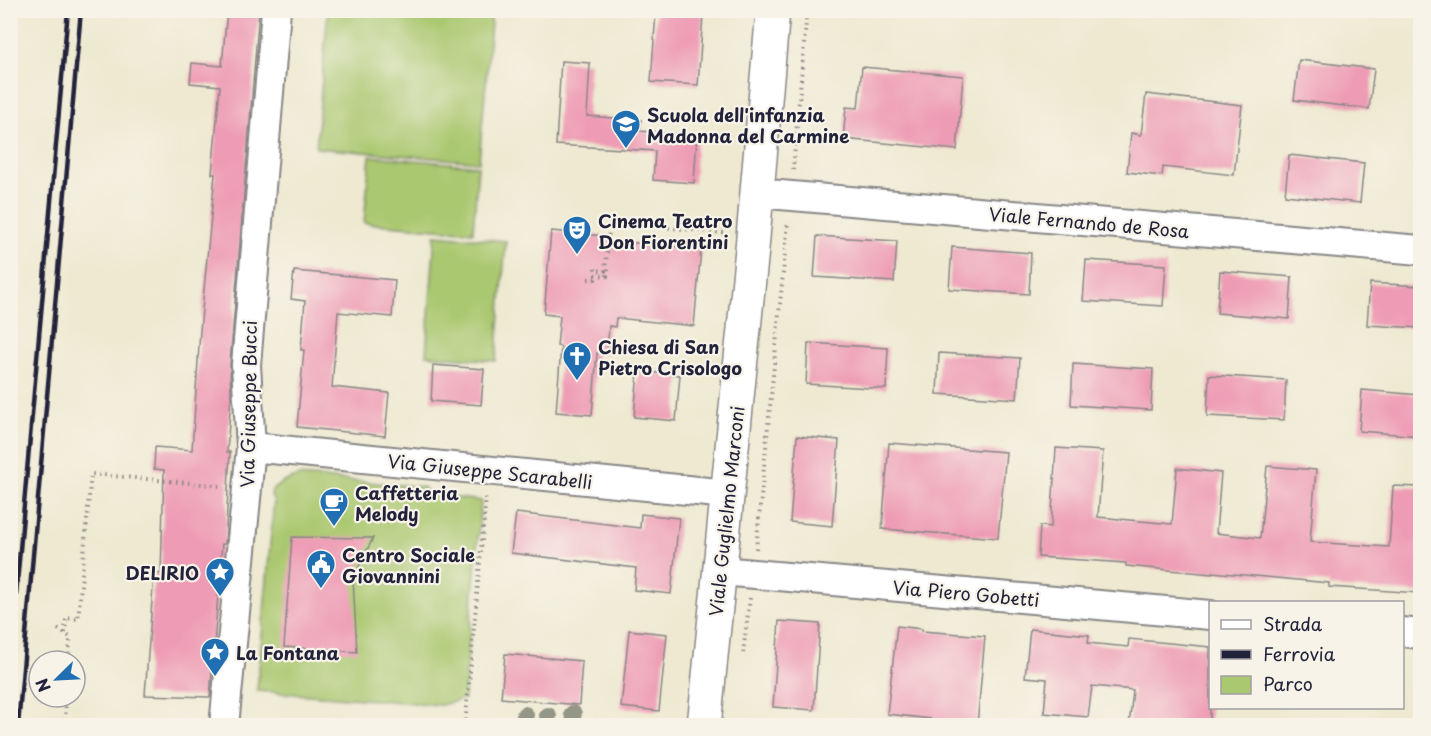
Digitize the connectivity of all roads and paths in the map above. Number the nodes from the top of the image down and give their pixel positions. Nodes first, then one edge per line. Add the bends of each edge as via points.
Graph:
1 (276, 10) edge
2 (773, 10) edge
3 (807, 10) edge
4 (757, 193) junction
5 (791, 196) junction
6 (726, 233) dead end
7 (1420, 250) edge
8 (588, 279) dead end
9 (251, 447) junction
10 (248, 488) junction
11 (486, 490) dead end
12 (728, 495) junction
13 (721, 571) junction
14 (753, 574) junction
15 (1209, 615) edge
16 (58, 629) dead end
17 (65, 633) junction
18 (70, 649) edge
19 (743, 656) dead end
20 (65, 709) edge
21 (64, 726) edge
22 (224, 726) edge
23 (465, 726) edge
24 (704, 726) edge

1 - 9 street, Via Giuseppe Bucci via 246,365
2 - 4 main road, Viale Guglielmo Marconi
3 - 5 path
4 - 5 street, Viale Fernando de Rosa
4 - 12 main road, Viale Guglielmo Marconi
5 - 7 street, Viale Fernando de Rosa
5 - 14 path
6 - 8 path via 610,222 605,271 595,271 595,279
9 - 10 street, Via Giuseppe Bucci
9 - 12 street, Via Giuseppe Scarabelli
10 - 17 path via 91,474 78,619 66,618
10 - 22 street, Via Giuseppe Bucci
11 - 23 path
12 - 13 main road, Viale Guglielmo Marconi
13 - 14 street, Via Piero Gobetti
13 - 24 main road, Viale Guglielmo Marconi
14 - 15 street, Via Piero Gobetti
14 - 19 path
16 - 17 path
17 - 18 path via 70,637
20 - 21 path

